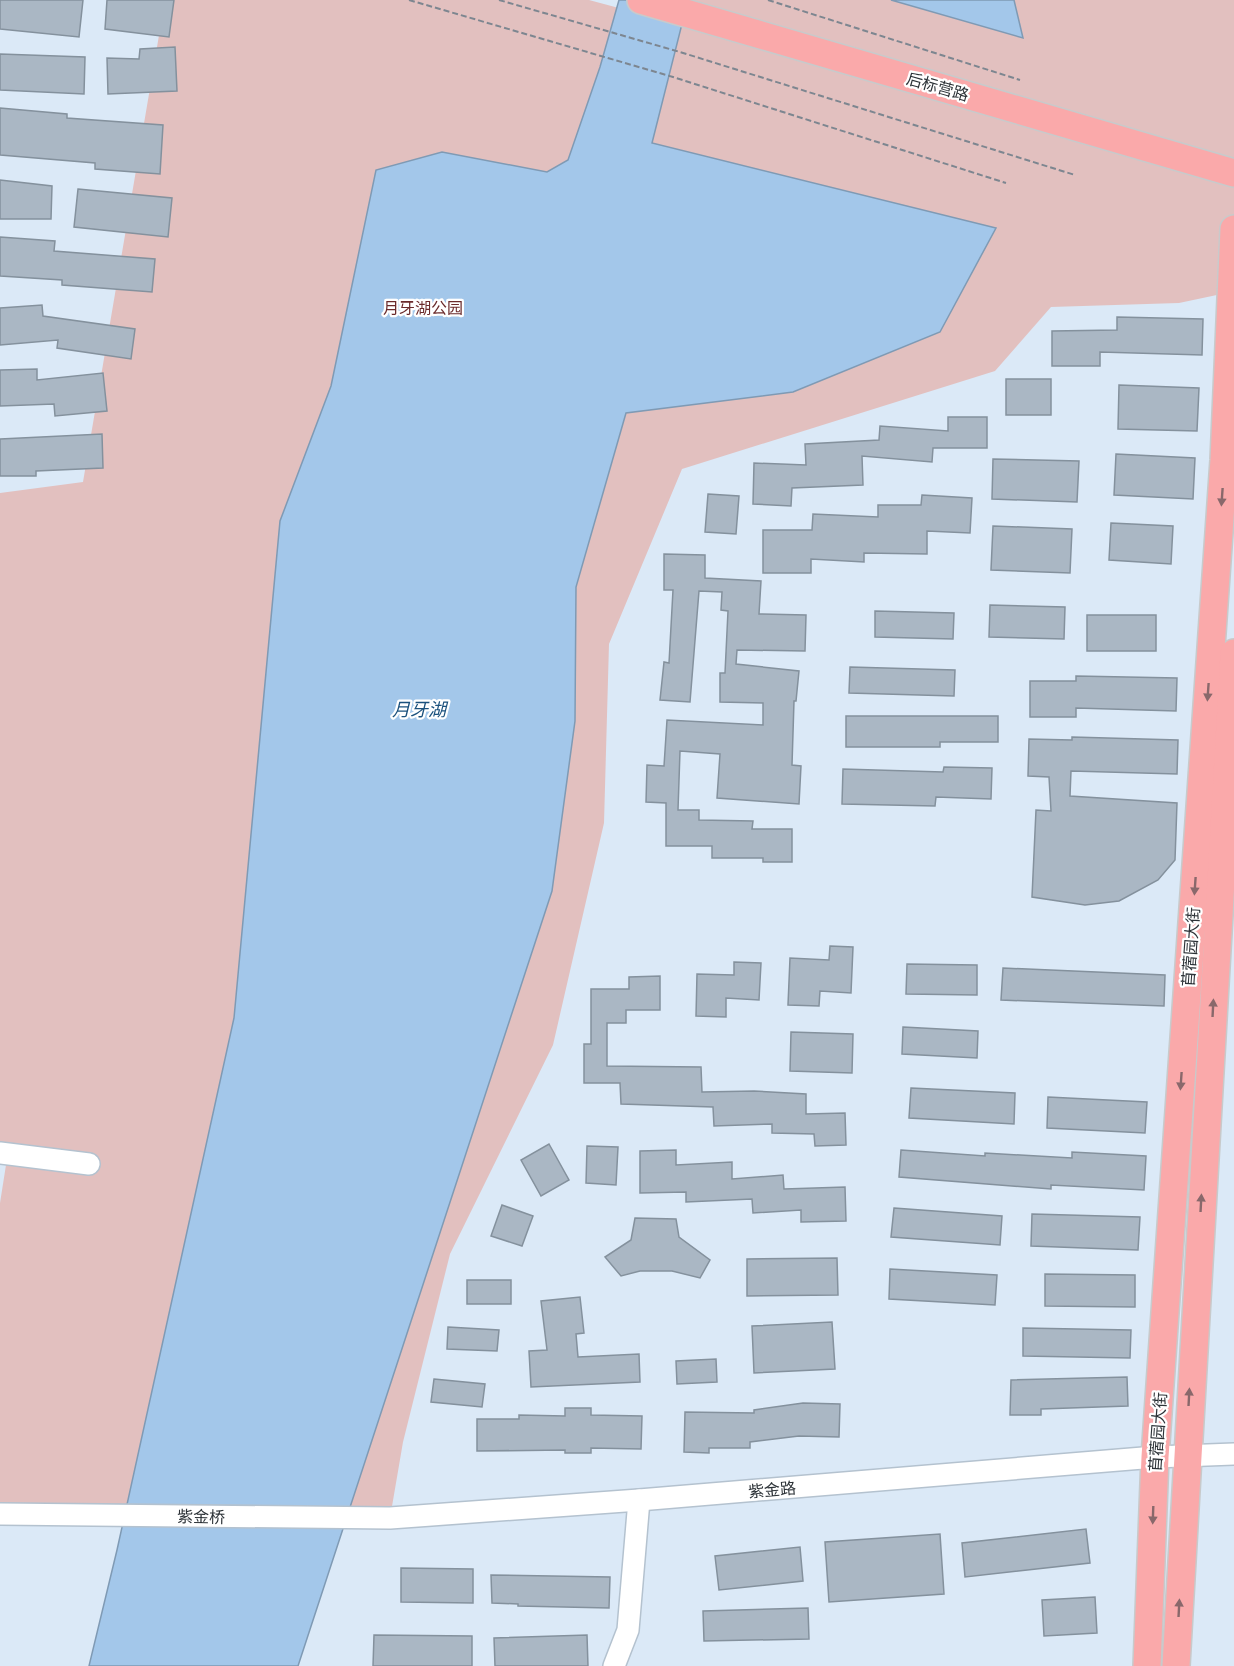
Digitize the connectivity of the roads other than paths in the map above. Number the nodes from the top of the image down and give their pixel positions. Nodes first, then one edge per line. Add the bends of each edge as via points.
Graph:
1 (641, 0) edge
2 (1234, 173) edge
3 (1234, 229) edge
4 (1234, 653) edge
5 (0, 1153) edge
6 (89, 1164) dead end
7 (1234, 1454) edge
8 (1186, 1456) junction
9 (1155, 1457) junction
10 (639, 1500) junction
11 (6, 1514) edge
12 (390, 1518) joint
13 (614, 1666) edge
14 (1147, 1666) edge
15 (1176, 1666) edge

1 - 2 main road, 后标营路
3 -> 9 main road, 苜蓿园大街 via 1224,460
8 -> 4 main road, 苜蓿园大街
5 - 6 street
7 - 8 street, 紫金路
8 - 9 street, 紫金路
15 -> 8 main road, 苜蓿园大街
9 - 10 street, 紫金路
9 -> 14 main road, 苜蓿园大街
10 - 12 street, 紫金路
10 - 13 street via 628,1630
11 - 12 street, 紫金桥

